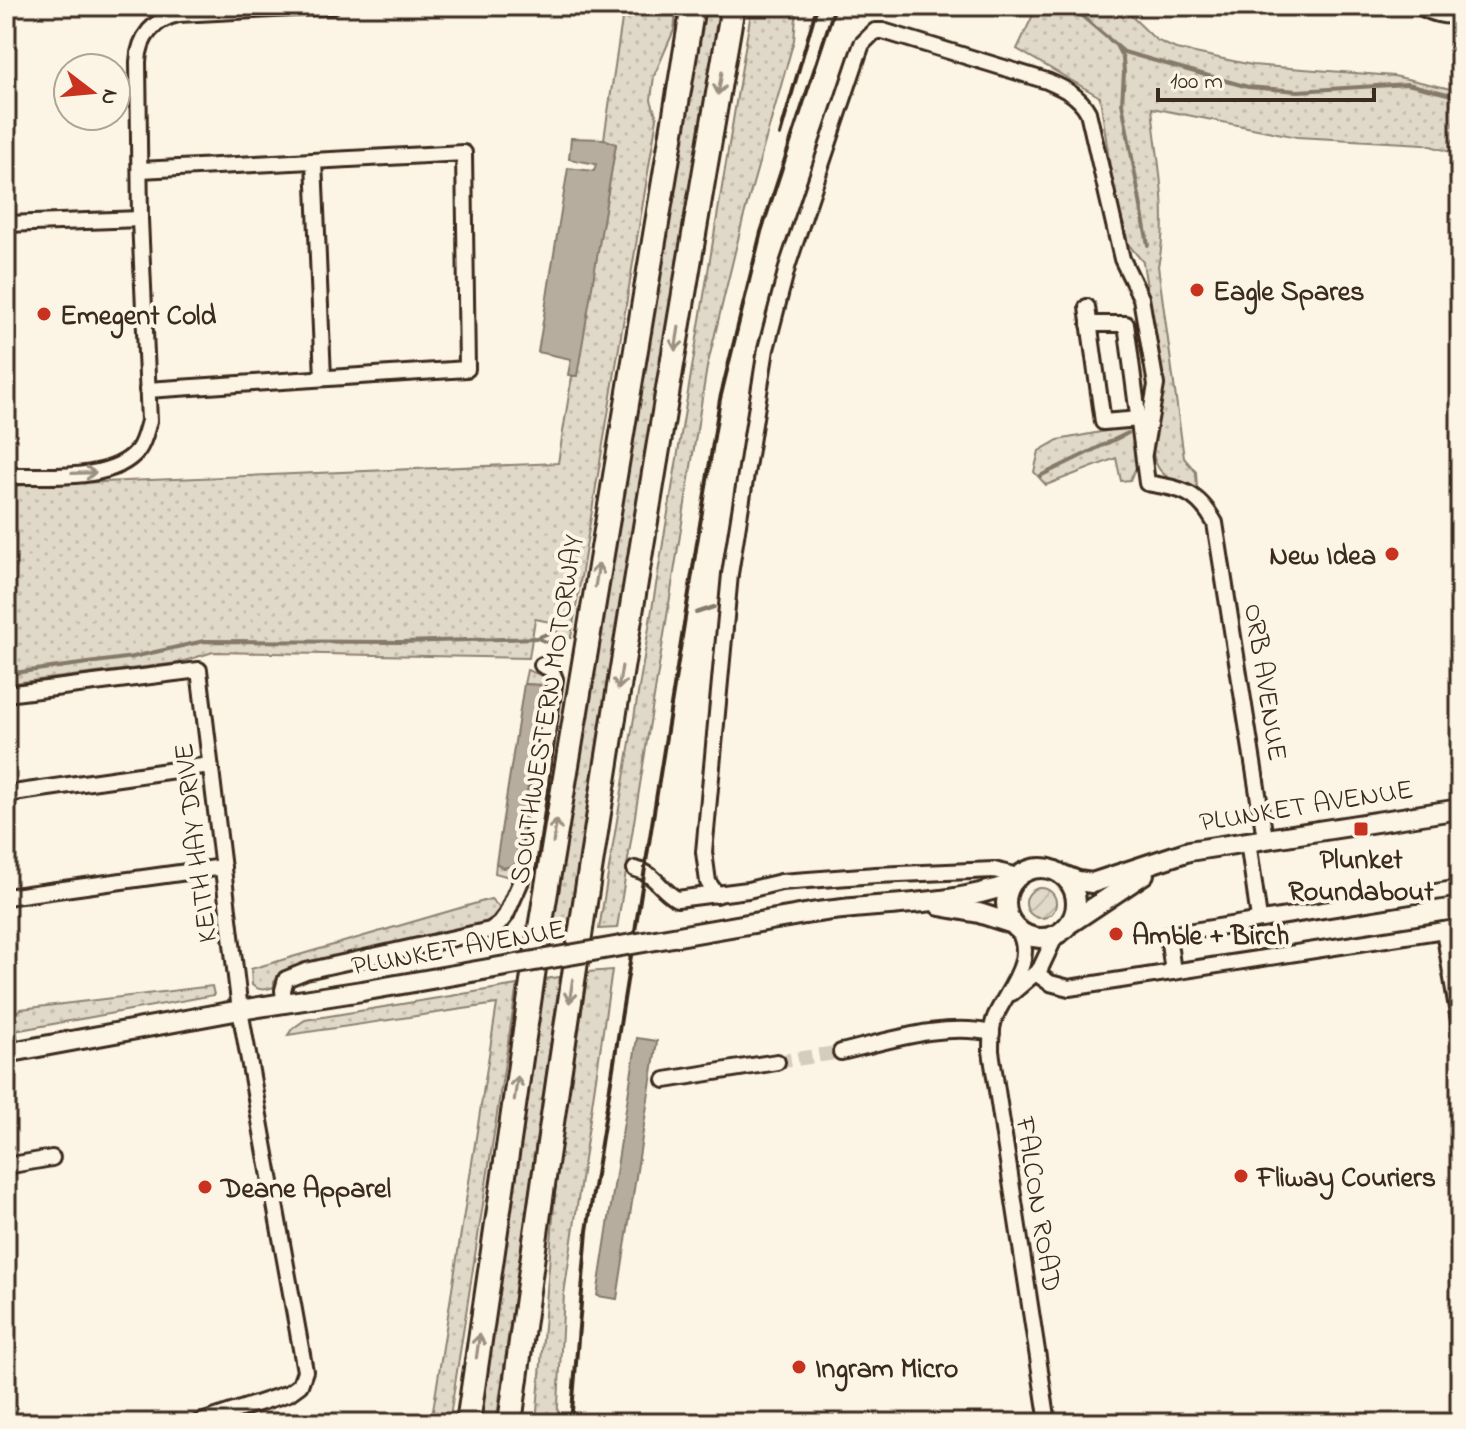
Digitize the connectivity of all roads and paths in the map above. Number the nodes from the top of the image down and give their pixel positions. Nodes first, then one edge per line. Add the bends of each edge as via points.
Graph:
1 (332, 6) edge
2 (693, 6) edge
3 (733, 6) edge
4 (1419, 6) edge
5 (1460, 15) edge
6 (314, 161) junction
7 (140, 170) junction
8 (140, 219) junction
9 (6, 224) edge
10 (1087, 307) dead end
11 (1089, 324) junction
12 (323, 378) junction
13 (147, 390) junction
14 (1140, 419) junction
15 (1144, 453) junction
16 (6, 476) edge
17 (542, 665) dead end
18 (6, 694) edge
19 (210, 765) junction
20 (6, 794) edge
21 (1460, 809) edge
22 (1256, 839) junction
23 (1162, 861) junction
24 (223, 867) junction
25 (635, 869) dead end
26 (1063, 875) junction
27 (1015, 880) junction
28 (1460, 888) edge
29 (717, 895) junction
30 (6, 897) edge
31 (921, 903) junction
32 (1259, 919) junction
33 (1016, 927) junction
34 (1460, 927) edge
35 (1062, 930) junction
36 (1444, 930) junction
37 (1173, 972) junction
38 (1037, 974) junction
39 (1008, 996) junction
40 (284, 1003) junction
41 (240, 1010) junction
42 (6, 1024) edge
43 (1460, 1027) edge
44 (992, 1033) junction
45 (841, 1052) tunnel mouth
46 (8, 1053) edge
47 (777, 1062) tunnel mouth
48 (665, 1080) dead end
49 (52, 1158) dead end
50 (6, 1166) edge
51 (528, 1287) junction
52 (198, 1423) edge
53 (468, 1423) edge
54 (510, 1423) edge
55 (524, 1423) edge
56 (1048, 1423) edge

1 - 7 street via 179,14 155,24 138,49
53 -> 2 highway, SOUTHWESTERN MOTORWAY via 539,934
3 -> 51 highway via 609,741
4 - 5 street via 1448,17
6 - 7 street
6 - 12 street
6 - 12 street via 464,153 467,369
7 - 8 street
8 - 9 street
8 - 13 street
10 - 11 street
11 - 14 street via 1126,324
11 - 14 street via 1103,422
12 - 13 street
16 -> 13 street via 109,470 142,444 149,421
14 - 15 street
15 - 22 street, ORB AVENUE via 1147,483 1178,489 1204,502 1215,523
15 - 29 street via 1156,385 1138,286 1122,259 1084,104 1047,81 875,31 858,55 788,264 766,349 730,574 704,852 708,882
17 - 40 street via 555,679 528,865 499,924 306,971 286,979
18 - 19 street, KEITH HAY DRIVE via 199,670
19 - 20 street
19 - 24 street, KEITH HAY DRIVE
21 - 22 main road, PLUNKET AVENUE
22 - 23 main road, PLUNKET AVENUE
22 - 32 street, ORB AVENUE
23 - 26 main road, PLUNKET AVENUE via 1092,883
23 - 35 main road, PLUNKET AVENUE
24 - 30 street
24 - 41 street, KEITH HAY DRIVE
25 - 29 street via 651,874 677,899
26 - 27 main road via 1040,867
26 - 35 main road via 1075,893 1075,915
27 - 29 street via 994,870 876,875 781,882
27 - 31 main road, PLUNKET AVENUE via 972,896
27 - 33 main road via 1006,904
28 - 32 street
31 - 33 main road, PLUNKET AVENUE via 979,913
31 - 40 main road, PLUNKET AVENUE, bridge via 841,908
32 - 37 street via 1168,935
33 - 35 main road via 1036,938
33 - 39 street, FALCON ROAD via 1024,945 1023,961
34 - 36 street
35 - 38 street, FALCON ROAD
36 - 37 street
36 - 43 street
37 - 38 street via 1069,988
38 - 39 street, FALCON ROAD
39 - 44 street, FALCON ROAD
40 - 41 main road, PLUNKET AVENUE
41 - 46 main road, PLUNKET AVENUE
41 - 52 street, KEITH HAY DRIVE via 305,1371 300,1385 289,1393
42 - 46 street
44 - 45 street via 968,1027
44 - 56 street, FALCON ROAD via 992,1066
47 - 48 street
49 - 50 street
51 - 54 highway
51 - 55 highway

